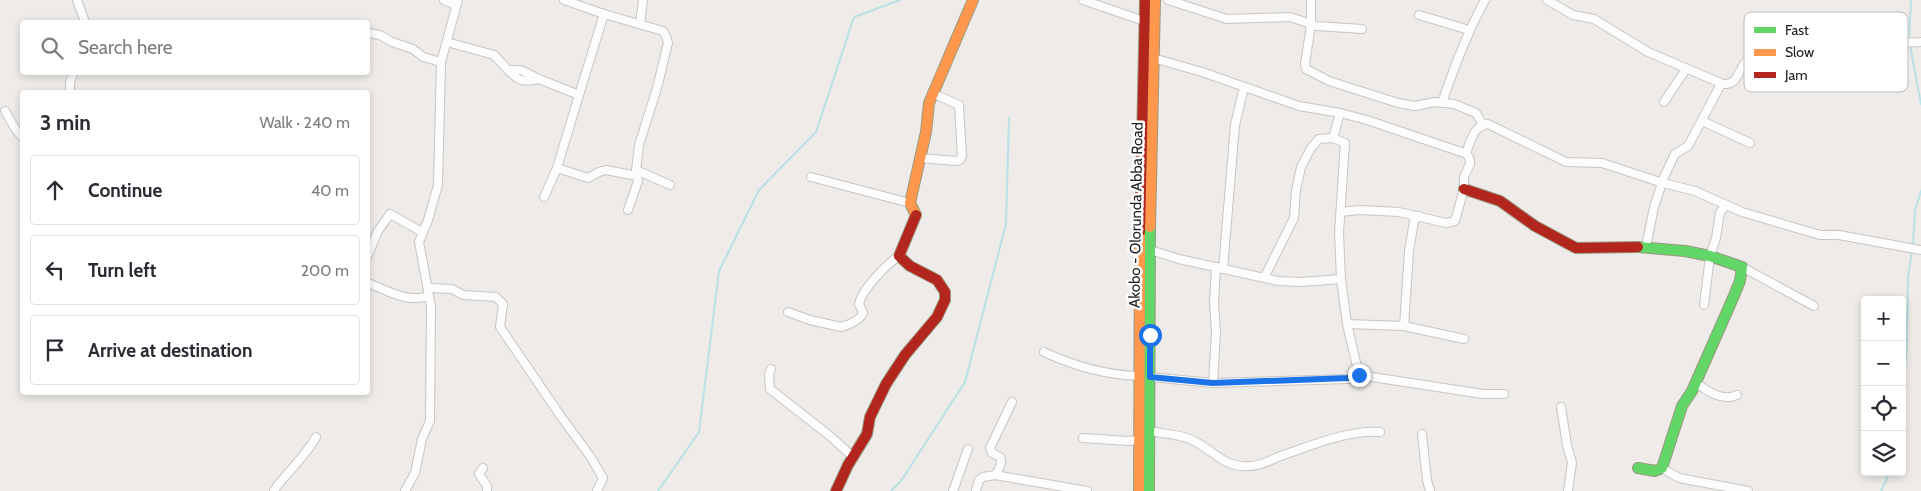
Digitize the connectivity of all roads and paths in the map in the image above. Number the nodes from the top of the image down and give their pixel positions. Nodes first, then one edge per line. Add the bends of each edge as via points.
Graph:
1 (77, 0) edge
2 (444, 0) edge
3 (564, 0) edge
4 (643, 0) edge
5 (973, 0) edge
6 (1083, 0) edge
7 (1145, 0) edge
8 (1155, 0) edge
9 (1168, 0) edge
10 (1311, 0) edge
11 (1485, 0) edge
12 (1547, 0) edge
13 (457, 2) edge
14 (604, 14) junction
15 (1419, 15) dead end
16 (85, 20) edge
17 (1144, 21) junction
18 (640, 24) junction
19 (1311, 24) junction
20 (1362, 29) dead end
21 (1469, 30) junction
22 (370, 33) edge
23 (447, 42) junction
24 (1908, 42) edge
25 (1921, 42) edge
26 (1153, 58) junction
27 (441, 62) junction
28 (1744, 63) edge
29 (1686, 69) junction
30 (73, 75) edge
31 (1721, 84) junction
32 (1244, 87) junction
33 (70, 90) edge
34 (932, 93) junction
35 (578, 95) junction
36 (1664, 102) dead end
37 (1442, 103) junction
38 (5, 111) dead end
39 (1340, 113) junction
40 (1702, 121) junction
41 (1483, 125) junction
42 (20, 134) edge
43 (1333, 138) junction
44 (1750, 143) dead end
45 (1466, 153) junction
46 (919, 158) junction
47 (557, 168) junction
48 (636, 173) junction
49 (811, 178) dead end
50 (1662, 183) junction
51 (670, 185) dead end
52 (1464, 189) junction
53 (544, 197) dead end
54 (910, 204) junction
55 (1727, 205) junction
56 (628, 210) dead end
57 (1341, 212) junction
58 (1417, 219) junction
59 (422, 232) junction
60 (1646, 247) junction
61 (370, 250) edge
62 (1150, 250) junction
63 (1921, 250) edge
64 (899, 256) junction
65 (1710, 256) junction
66 (1742, 267) junction
67 (1220, 268) junction
68 (1264, 278) junction
69 (1341, 279) junction
70 (370, 284) edge
71 (428, 292) junction
72 (1704, 305) dead end
73 (1814, 306) dead end
74 (788, 312) dead end
75 (1347, 324) junction
76 (1404, 326) junction
77 (1464, 339) dead end
78 (1044, 352) dead end
79 (771, 369) dead end
80 (1359, 375) junction
81 (1145, 377) junction
82 (1213, 383) junction
83 (1696, 384) junction
84 (1504, 394) dead end
85 (1737, 395) dead end
86 (1012, 402) dead end
87 (1561, 408) dead end
88 (1150, 431) junction
89 (1380, 432) dead end
90 (1422, 434) dead end
91 (316, 438) dead end
92 (1083, 438) dead end
93 (1139, 440) junction
94 (968, 449) dead end
95 (853, 457) junction
96 (1139, 458) junction
97 (1150, 458) junction
98 (483, 468) dead end
99 (1638, 468) dead end
100 (1662, 468) junction
101 (995, 475) junction
102 (274, 491) edge
103 (405, 491) edge
104 (487, 491) edge
105 (597, 491) edge
106 (836, 491) edge
107 (953, 491) edge
108 (976, 491) edge
109 (1087, 491) edge
110 (1139, 491) edge
111 (1149, 491) edge
112 (1430, 491) edge
113 (1568, 491) edge
114 (1748, 491) edge

1 - 16 street
2 - 13 street
3 - 14 street
4 - 18 street
5 - 34 street
6 - 17 street
7 - 17 street, Akobo - Olorunda Abba Road
8 - 26 street, Akobo - Olorunda Abba Road
9 - 19 street via 1227,19 1290,17
10 - 19 street
11 - 21 street
12 - 29 street via 1573,15 1594,19 1637,47
13 - 23 street
14 - 18 street
14 - 35 street
15 - 21 street
17 - 81 street, Akobo - Olorunda Abba Road
18 - 48 street via 663,31 668,44 639,145
19 - 20 street
19 - 37 street via 1305,64 1313,74 1398,103 1415,106
21 - 37 street
22 - 27 street via 413,49 422,57
23 - 27 street
23 - 35 street via 494,56 508,70 521,70
24 - 25 street
26 - 32 street
26 - 62 street, Akobo - Olorunda Abba Road
27 - 59 street via 438,185
28 - 31 street via 1733,82
29 - 31 street
29 - 36 street
30 - 33 street
31 - 40 street
32 - 39 street via 1299,106
32 - 67 street via 1235,125
34 - 46 street
34 - 46 street via 959,105 962,156 956,161
35 - 47 street
37 - 41 street via 1469,109 1476,113
38 - 42 street
39 - 43 street
39 - 45 street
40 - 44 street
40 - 50 street via 1688,146 1675,154
41 - 45 street via 1476,130
41 - 50 street via 1495,127 1566,162 1602,163
43 - 57 street via 1345,142
43 - 68 street via 1319,139 1301,167 1294,218
45 - 52 street via 1470,160
46 - 54 street
47 - 48 street via 588,178 606,170
47 - 53 street
48 - 51 street
48 - 56 street via 638,181
49 - 54 street
50 - 55 street via 1696,191
50 - 60 street
52 - 58 street via 1454,221
52 - 60 street via 1500,201 1535,226 1576,248
54 - 64 street via 916,218
55 - 63 street via 1820,235 1839,235
55 - 65 street via 1720,212
57 - 58 street via 1359,210 1409,214
57 - 69 street
58 - 76 street via 1409,251
59 - 61 street via 390,214
59 - 71 street via 419,242
60 - 65 street
62 - 67 street
62 - 81 street, Akobo - Olorunda Abba Road
64 - 74 street via 879,273 861,297 861,318 841,327
64 - 95 street via 903,263 939,281 946,298 929,327 891,376 870,417 866,436
65 - 66 street
65 - 72 street
66 - 73 street
66 - 83 street via 1740,281
67 - 68 street
67 - 82 street via 1214,303
68 - 69 street via 1302,282
69 - 75 street
70 - 71 street via 397,296 418,299
71 - 103 street via 432,319 430,421 422,439 415,473
71 - 105 street via 452,289 463,295 496,297 503,304 500,327 590,456 603,478
75 - 76 street
75 - 80 street
76 - 77 street
78 - 81 street via 1076,366
79 - 95 street via 770,389
80 - 82 street
80 - 84 street via 1484,394
81 - 82 street
81 - 88 street, Akobo - Olorunda Abba Road
81 - 93 street, Akobo - Olorunda Abba Road
83 - 85 street via 1726,397
83 - 100 street via 1682,406
86 - 101 street via 990,448 1002,460
87 - 113 street via 1572,463
88 - 89 street via 1185,437 1226,463 1249,466 1322,442 1369,431
88 - 97 street, Akobo - Olorunda Abba Road
90 - 112 street
91 - 102 street
92 - 93 street
93 - 96 street, Akobo - Olorunda Abba Road
94 - 107 street
95 - 106 street
96 - 97 street
96 - 110 street, Akobo - Olorunda Abba Road
97 - 111 street, Akobo - Olorunda Abba Road
98 - 104 street via 479,474
99 - 100 street via 1655,471
100 - 114 street via 1679,478
101 - 108 street via 979,480
101 - 109 street

